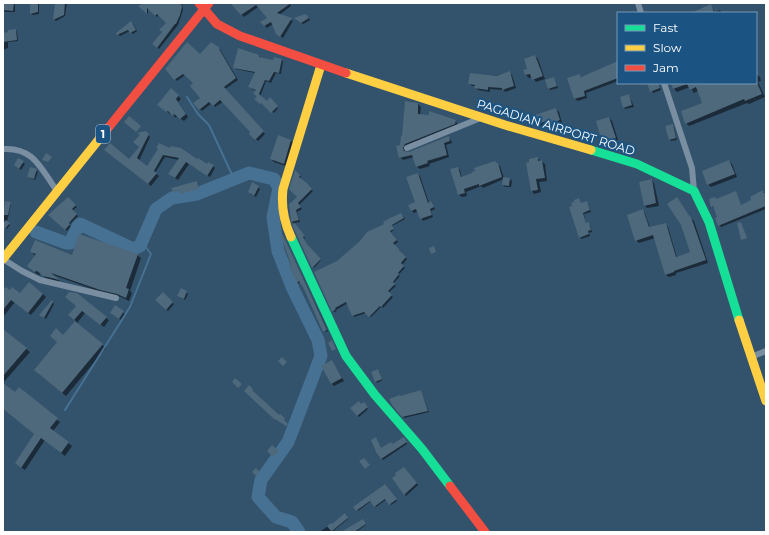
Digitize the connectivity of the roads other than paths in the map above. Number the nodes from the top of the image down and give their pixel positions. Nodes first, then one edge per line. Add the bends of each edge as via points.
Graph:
1 (204, 5) edge
2 (321, 65) junction
3 (664, 84) edge
4 (483, 117) junction
5 (407, 148) dead end
6 (3, 149) edge
7 (57, 191) junction
8 (694, 191) junction
9 (3, 259) edge
10 (116, 298) dead end
11 (766, 350) edge
12 (751, 357) junction
13 (766, 401) edge
14 (485, 532) edge

1 - 2 main road, PAGADIAN AIRPORT ROAD via 217,24 227,30
1 - 7 main road, 1
2 - 4 main road, PAGADIAN AIRPORT ROAD
2 - 14 main road via 283,189 284,224 346,356 370,390 422,449
3 - 8 street via 692,168
4 - 5 street
4 - 8 main road, PAGADIAN AIRPORT ROAD via 637,164
6 - 7 street via 23,151 31,156
7 - 9 main road, 1
8 - 12 main road via 709,222
9 - 10 street via 40,280
11 - 12 street
12 - 13 main road

